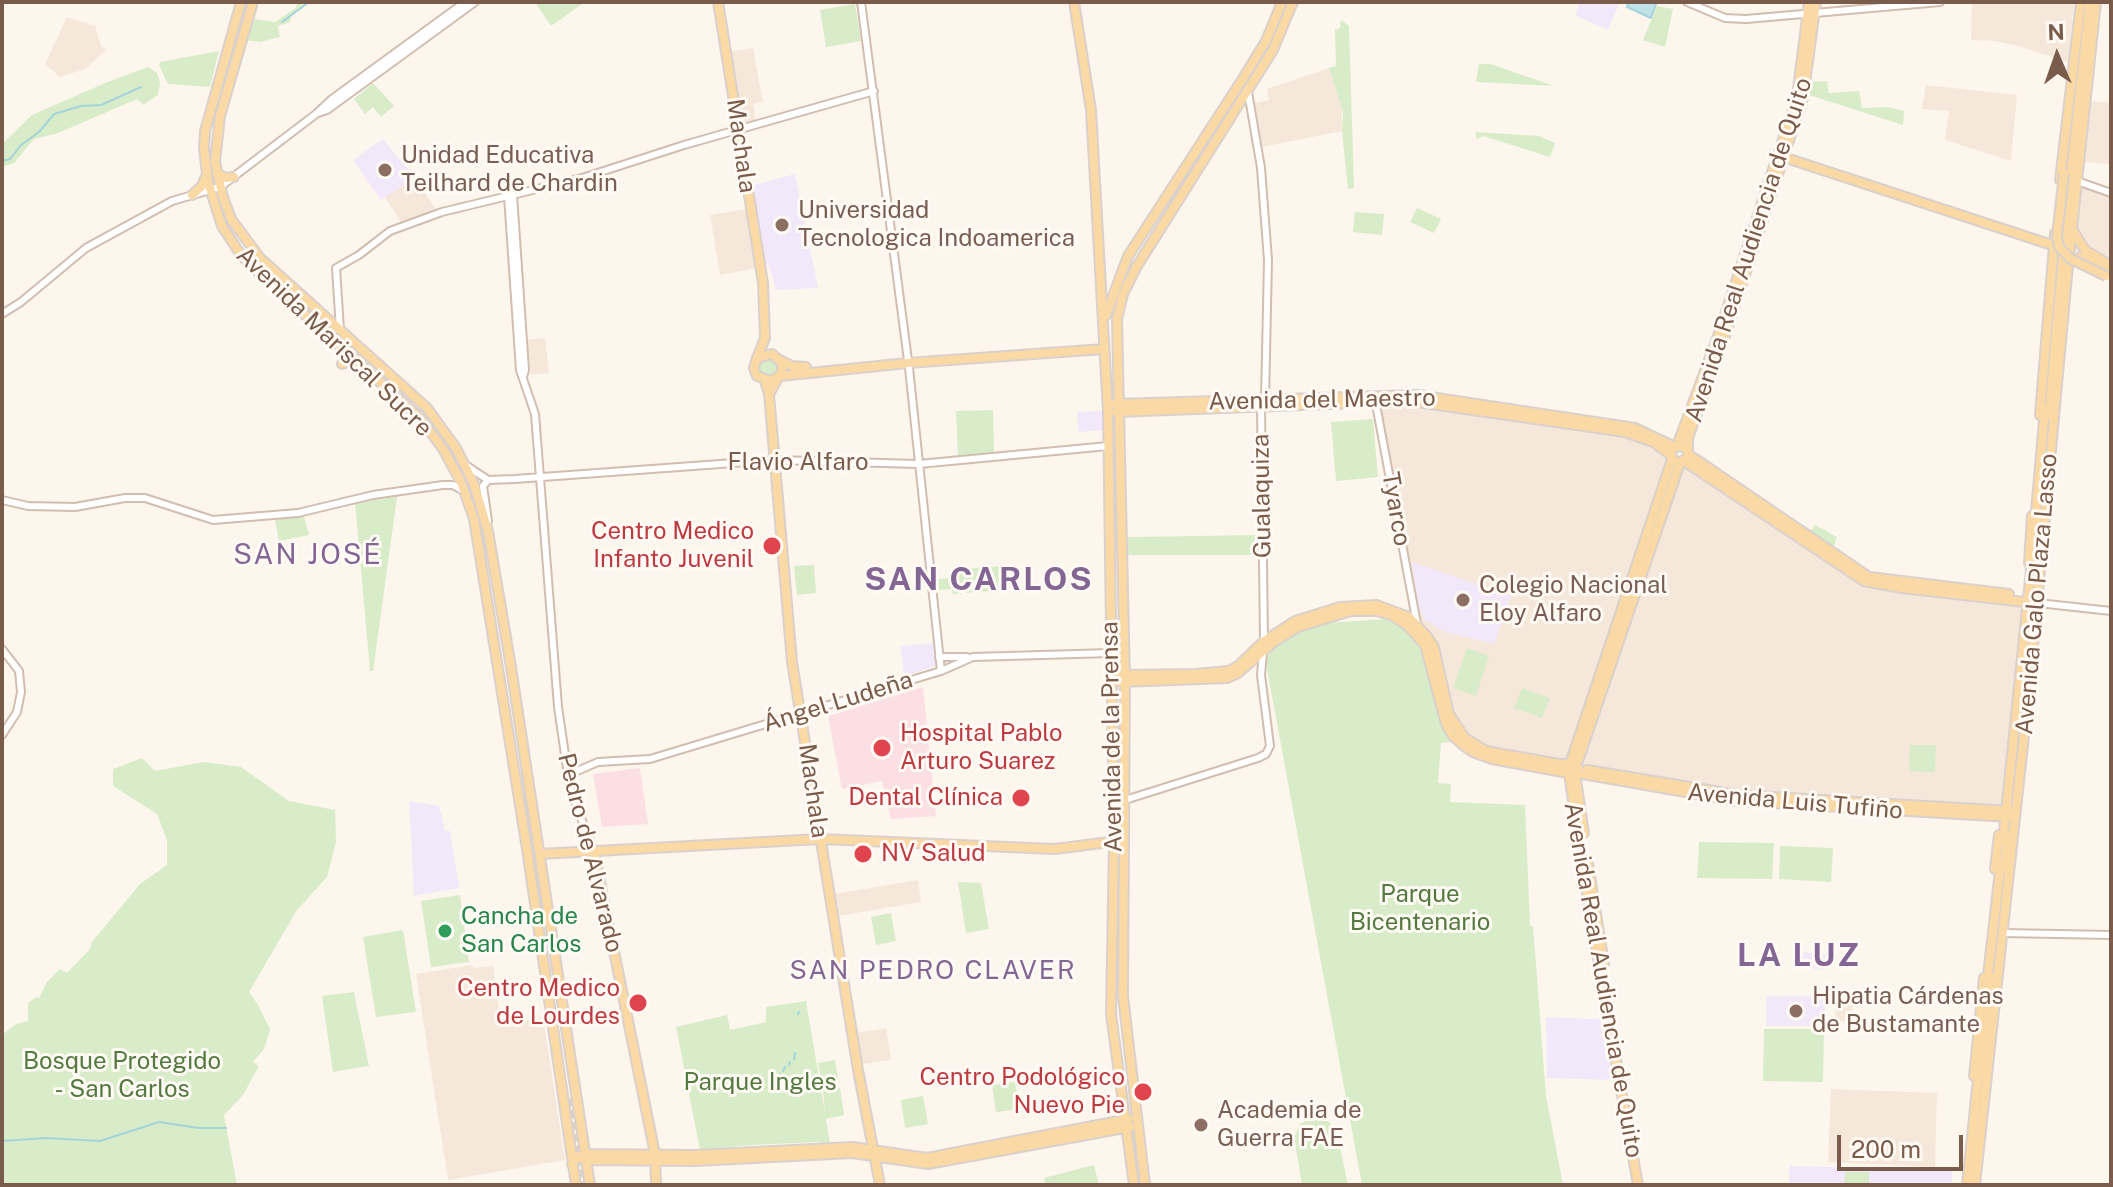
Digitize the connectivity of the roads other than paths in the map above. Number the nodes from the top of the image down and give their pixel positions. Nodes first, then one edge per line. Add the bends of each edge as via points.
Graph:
1 (241, 2) edge
2 (253, 2) edge
3 (465, 2) edge
4 (475, 2) edge
5 (718, 2) edge
6 (861, 2) edge
7 (1074, 2) edge
8 (1282, 2) edge
9 (1293, 2) edge
10 (1687, 2) edge
11 (1809, 2) edge
12 (1816, 2) edge
13 (1940, 2) edge
14 (2089, 2) edge
15 (1811, 15) junction
16 (874, 91) junction
17 (1248, 92) junction
18 (316, 114) junction
19 (738, 130) junction
20 (2063, 153) junction
21 (1780, 156) junction
22 (206, 168) junction
23 (217, 173) junction
24 (234, 177) junction
25 (2077, 181) junction
26 (215, 188) junction
27 (2111, 193) edge
28 (192, 195) junction
29 (511, 196) junction
30 (214, 204) junction
31 (2072, 230) junction
32 (2052, 245) junction
33 (2081, 257) dead end
34 (2110, 274) edge
35 (2067, 276) junction
36 (2053, 281) dead end
37 (1108, 294) junction
38 (310, 304) junction
39 (303, 311) junction
40 (2, 314) edge
41 (322, 321) junction
42 (340, 330) junction
43 (2046, 336) junction
44 (765, 338) junction
45 (1106, 338) junction
46 (1104, 349) junction
47 (1117, 357) junction
48 (757, 358) junction
49 (778, 358) junction
50 (357, 359) junction
51 (908, 363) junction
52 (342, 364) dead end
53 (779, 377) junction
54 (765, 381) junction
55 (769, 394) junction
56 (1375, 398) junction
57 (1263, 403) junction
58 (1119, 408) junction
59 (1108, 409) junction
60 (1108, 446) junction
61 (1679, 454) junction
62 (775, 460) junction
63 (464, 464) junction
64 (919, 464) junction
65 (454, 469) junction
66 (539, 477) junction
67 (488, 480) junction
68 (443, 485) junction
69 (465, 492) junction
70 (2, 500) edge
71 (1659, 515) junction
72 (488, 531) junction
73 (2030, 600) junction
74 (2111, 611) edge
75 (1417, 624) junction
76 (1287, 628) junction
77 (1264, 641) junction
78 (2, 649) edge
79 (1111, 653) junction
80 (1262, 653) junction
81 (939, 657) junction
82 (973, 657) junction
83 (941, 671) junction
84 (1438, 676) junction
85 (1125, 678) junction
86 (1112, 679) junction
87 (802, 712) junction
88 (2, 735) edge
89 (1574, 755) junction
90 (524, 758) junction
91 (512, 760) junction
92 (1512, 760) junction
93 (1554, 764) junction
94 (1575, 772) junction
95 (568, 775) junction
96 (1125, 800) junction
97 (2008, 813) junction
98 (820, 839) junction
99 (1125, 839) junction
100 (1114, 841) junction
101 (594, 852) junction
102 (540, 854) junction
103 (2002, 933) junction
104 (2111, 935) edge
105 (556, 961) junction
106 (544, 965) junction
107 (1138, 1122) junction
108 (1127, 1124) junction
109 (567, 1130) junction
110 (582, 1134) junction
111 (872, 1153) junction
112 (587, 1157) junction
113 (655, 1157) junction
114 (572, 1164) junction
115 (576, 1185) edge
116 (589, 1185) edge
117 (656, 1185) edge
118 (880, 1185) edge
119 (1134, 1185) edge
120 (1145, 1185) edge
121 (1640, 1185) edge
122 (1969, 1185) edge

1 - 22 main road, Avenida Mariscal Sucre via 207,121
2 - 23 main road, Avenida Mariscal Sucre via 222,106
3 - 18 street
4 - 18 street
5 - 19 main road, Machala
6 - 16 street
7 - 37 main road, Avenida de la Prensa via 1091,110
8 - 37 main road via 1266,41
9 - 17 main road, Avenida de la Prensa
10 - 15 street via 1725,18
11 - 15 main road, Avenida Real Audiencia de Quito
12 - 15 main road, Avenida Real Audiencia de Quito
13 - 15 street
14 - 20 main road, Avenida Galo Plaza Lasso
14 - 25 main road, Avenida Galo Plaza Lasso
14 - 73 main road, Avenida Galo Plaza Lasso
15 - 21 main road, Avenida Real Audiencia de Quito via 1807,79
16 - 19 street
16 - 51 street
17 - 47 main road, Avenida de la Prensa via 1132,275 1120,302
17 - 57 street, Gualaquiza via 1268,260
18 - 24 street
19 - 29 street
19 - 44 main road, Machala via 763,283
20 - 32 main road, Avenida Galo Plaza Lasso
20 - 34 main road, bridge via 2059,247 2071,259
21 - 32 main road
21 - 61 main road, Avenida Real Audiencia de Quito via 1689,437
22 - 26 main road, Avenida Mariscal Sucre
22 - 28 main road via 203,185
23 - 24 main road
23 - 26 main road, Avenida Mariscal Sucre
24 - 26 street
25 - 27 street
25 - 31 main road, Avenida Galo Plaza Lasso
26 - 28 street
26 - 30 main road, Avenida Mariscal Sucre
26 - 38 main road, Avenida Mariscal Sucre via 260,258
28 - 30 main road via 206,196
28 - 40 street via 86,248
29 - 42 street via 419,219 390,231 336,268
29 - 66 street, Pedro de Alvarado via 523,377 535,414
30 - 39 main road, Avenida Mariscal Sucre via 228,239 241,255
31 - 34 main road
31 - 35 main road, Avenida Galo Plaza Lasso
32 - 43 main road, Avenida Galo Plaza Lasso
33 - 34 main road
34 - 35 main road via 2082,268
35 - 73 main road, Avenida Galo Plaza Lasso
36 - 43 main road
37 - 45 main road, Avenida de la Prensa
38 - 39 main road
38 - 41 main road, Avenida Mariscal Sucre
39 - 41 main road, Avenida Mariscal Sucre
41 - 42 main road, Avenida Mariscal Sucre
41 - 50 main road, Avenida Mariscal Sucre
42 - 63 main road, Avenida Mariscal Sucre via 427,408
43 - 73 main road, Avenida Galo Plaza Lasso
44 - 48 main road, Machala
44 - 49 main road, Machala
45 - 46 main road, Avenida de la Prensa
45 - 47 main road
46 - 51 main road
46 - 59 main road, Avenida de la Prensa
47 - 58 main road, Avenida de la Prensa
48 - 49 main road via 767,353
48 - 54 main road via 755,373
49 - 51 main road via 800,367
49 - 53 main road
50 - 52 main road
50 - 65 main road, Avenida Mariscal Sucre via 421,419
51 - 53 main road
51 - 64 street
53 - 54 main road
53 - 55 main road
54 - 55 main road, Machala
55 - 62 main road, Machala
56 - 57 main road, Avenida del Maestro
56 - 61 main road, Avenida del Maestro via 1635,428
56 - 75 street, Tyarco
57 - 58 main road, Avenida del Maestro
57 - 77 street, Gualaquiza
58 - 59 main road, Avenida del Maestro
58 - 85 main road, Avenida de la Prensa
59 - 60 main road, Avenida de la Prensa
60 - 64 street, Flavio Alfaro
60 - 79 main road, Avenida de la Prensa
61 - 71 main road, Avenida Real Audiencia de Quito
61 - 73 main road, Avenida del Maestro via 1868,583
62 - 64 street, Flavio Alfaro
62 - 66 street, Flavio Alfaro
62 - 87 main road, Machala via 789,635
63 - 67 street
63 - 72 main road, Avenida Mariscal Sucre
64 - 81 street
65 - 68 street via 452,479
65 - 69 main road, Avenida Mariscal Sucre
66 - 67 street, Flavio Alfaro
66 - 95 street, Pedro de Alvarado via 554,678
67 - 72 street via 483,485
68 - 69 street
68 - 70 street via 298,513 213,520 145,498 75,507
69 - 91 main road, Avenida Mariscal Sucre via 476,529
71 - 89 main road, Avenida Real Audiencia de Quito
71 - 94 main road, Avenida Real Audiencia de Quito
72 - 90 main road, Avenida Mariscal Sucre
73 - 74 street
73 - 97 main road, Avenida Galo Plaza Lasso
73 - 97 main road, Avenida Galo Plaza Lasso
75 - 76 main road, Avenida Luis Tufiño via 1392,609 1361,604 1313,615
75 - 84 main road, Avenida Luis Tufiño via 1434,647
76 - 77 main road, Avenida Luis Tufiño
76 - 80 main road, Avenida Luis Tufiño
76 - 84 main road, Avenida Luis Tufiño via 1351,611 1391,615 1418,635
77 - 80 street, Gualaquiza
77 - 85 main road, Avenida Luis Tufiño via 1229,671
78 - 88 street via 19,671 21,692 17,712
79 - 82 street, Ángel Ludeña
79 - 86 main road, Avenida de la Prensa
80 - 85 main road, Avenida Luis Tufiño via 1227,678
80 - 96 street, Gualaquiza via 1268,751
81 - 82 street
81 - 83 street
82 - 83 street, Ángel Ludeña
83 - 87 street, Ángel Ludeña
84 - 92 main road, Avenida Luis Tufiño via 1441,708 1453,736 1473,752
85 - 86 main road, Avenida Luis Tufiño
85 - 96 main road, Avenida de la Prensa
86 - 100 main road, Avenida de la Prensa
87 - 95 street, Ángel Ludeña via 650,759 598,762
87 - 98 main road, Machala
89 - 93 main road
89 - 94 main road, Avenida Real Audiencia de Quito
90 - 91 main road
90 - 102 main road, Avenida Mariscal Sucre
91 - 106 main road, Avenida Mariscal Sucre
92 - 93 main road, Avenida Luis Tufiño
92 - 94 main road, Avenida Luis Tufiño
93 - 94 main road, Avenida Luis Tufiño
94 - 97 main road, Avenida Luis Tufiño via 1737,801
94 - 121 main road, Avenida Real Audiencia de Quito via 1592,925
95 - 101 street, Pedro de Alvarado
96 - 99 main road, Avenida de la Prensa
97 - 103 main road, Avenida Galo Plaza Lasso
97 - 122 main road, Avenida Galo Plaza Lasso
98 - 100 main road via 1055,849
98 - 101 main road
98 - 111 main road, Machala
99 - 100 main road
99 - 107 main road, Avenida de la Prensa via 1123,996
100 - 108 main road, Avenida de la Prensa via 1111,1014
101 - 102 main road
101 - 113 main road, Pedro de Alvarado
102 - 105 main road, Avenida Mariscal Sucre
103 - 104 street
103 - 122 main road, Avenida Galo Plaza Lasso
105 - 106 main road, Avenida Mariscal Sucre via 570,1098
105 - 110 main road, Avenida Mariscal Sucre
106 - 109 main road, Avenida Mariscal Sucre
107 - 108 main road
107 - 120 main road, Avenida de la Prensa
108 - 111 main road via 935,1163
108 - 119 main road, Avenida de la Prensa
109 - 110 main road via 574,1142
109 - 114 main road, Avenida Mariscal Sucre
110 - 112 main road, Avenida Mariscal Sucre
111 - 113 main road via 695,1161
111 - 118 main road, Machala
112 - 113 main road
112 - 114 main road
112 - 116 main road, Avenida Mariscal Sucre
113 - 117 main road, Pedro de Alvarado
114 - 115 main road, Avenida Mariscal Sucre
115 - 116 main road via 583,1178

